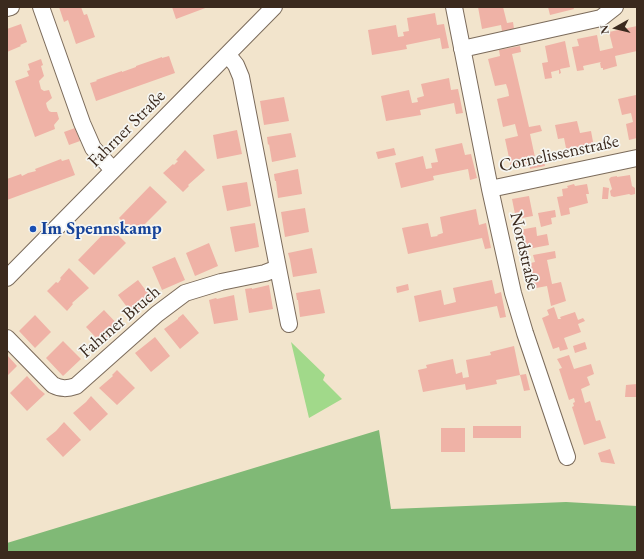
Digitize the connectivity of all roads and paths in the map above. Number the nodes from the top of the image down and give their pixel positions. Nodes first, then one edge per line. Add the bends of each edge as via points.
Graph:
1 (11, 7) edge
2 (41, 7) edge
3 (274, 7) edge
4 (454, 7) edge
5 (615, 7) edge
6 (7, 8) edge
7 (462, 49) junction
8 (228, 55) junction
9 (637, 158) edge
10 (113, 170) junction
11 (490, 189) junction
12 (278, 268) junction
13 (7, 278) edge
14 (289, 324) dead end
15 (7, 338) edge
16 (567, 457) dead end

1 - 6 street
2 - 10 street via 93,148
3 - 8 street, Fahrner Straße
4 - 7 street, Nordstraße
5 - 7 street via 601,18
7 - 11 street, Nordstraße
8 - 10 street, Fahrner Straße
8 - 12 street via 236,65 240,77
9 - 11 street, Cornelissenstraße
10 - 13 street, Fahrner Straße
11 - 16 street, Nordstraße via 513,293
12 - 14 street
12 - 15 street, Fahrner Bruch via 185,293 157,314 76,386 61,388 53,385

